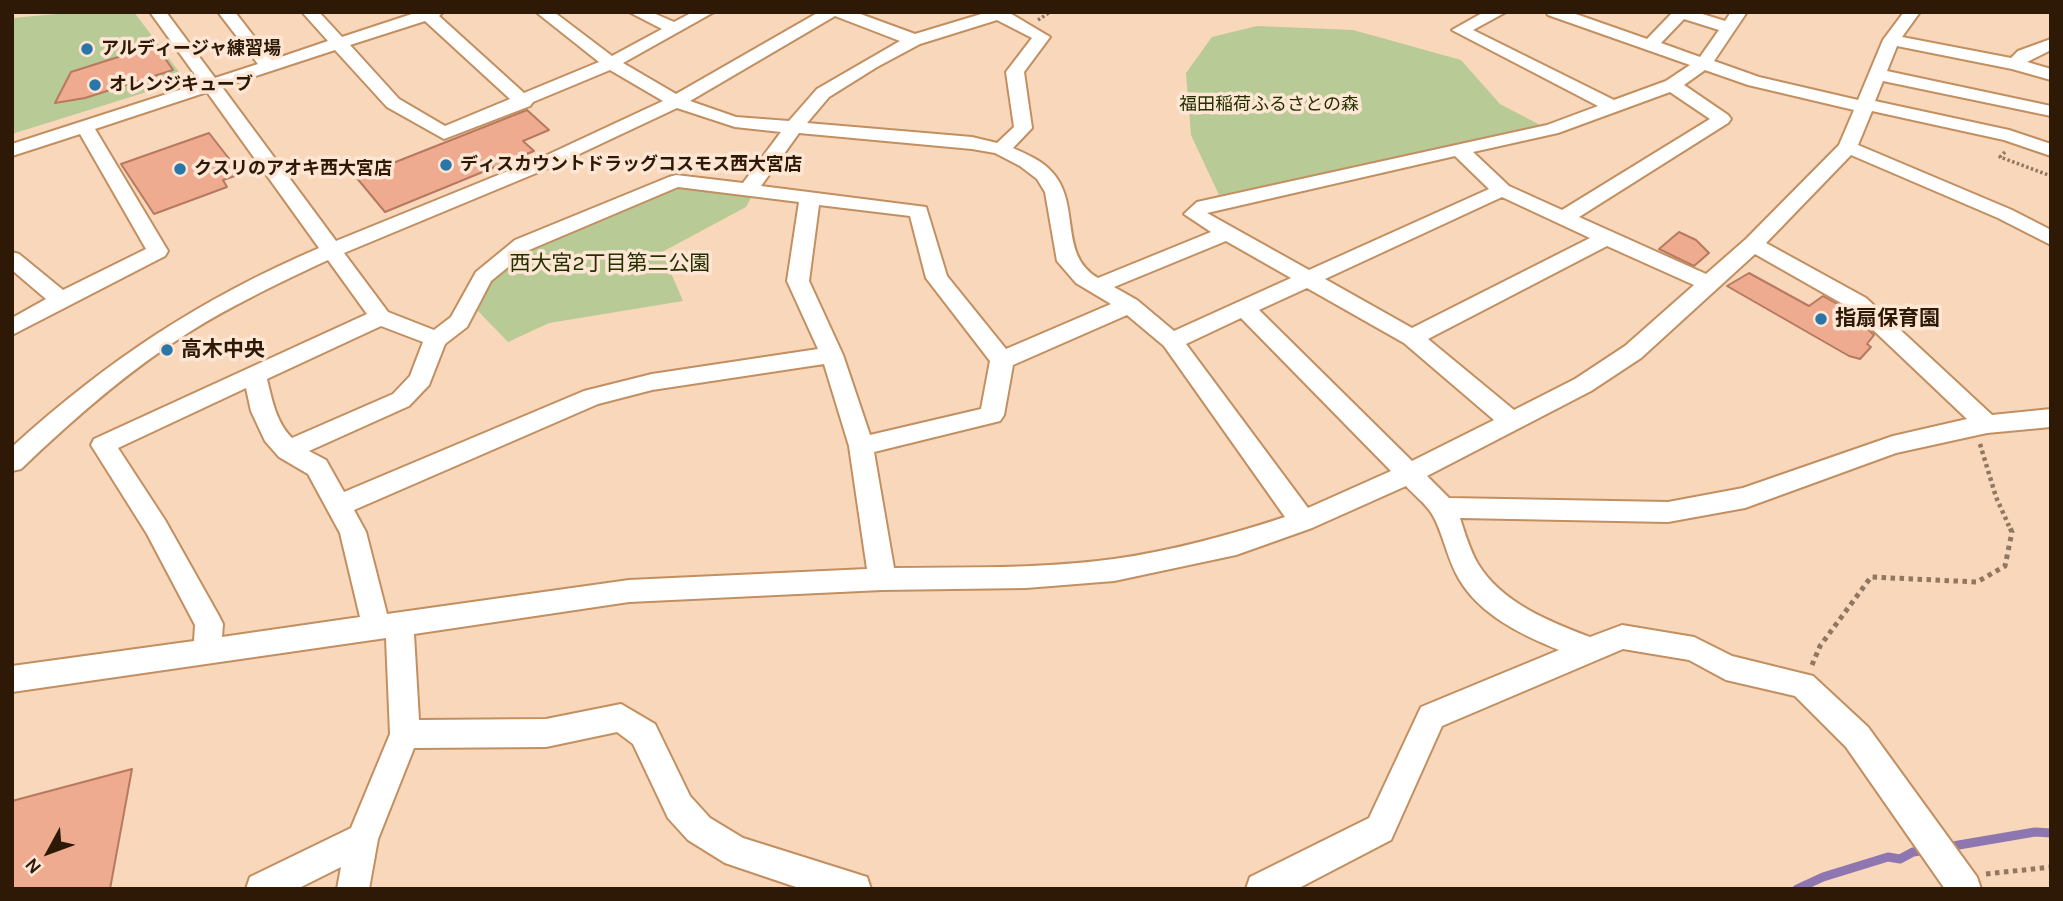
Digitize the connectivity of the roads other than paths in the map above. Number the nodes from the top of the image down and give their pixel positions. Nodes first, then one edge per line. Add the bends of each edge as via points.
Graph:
1 (158, 12) edge
2 (226, 12) edge
3 (310, 12) edge
4 (544, 12) edge
5 (637, 12) edge
6 (706, 12) edge
7 (831, 12) edge
8 (839, 12) edge
9 (941, 12) edge
10 (1498, 12) edge
11 (1554, 12) edge
12 (1912, 12) edge
13 (431, 13) edge
14 (401, 17) edge
15 (1735, 20) edge
16 (958, 27) junction
17 (676, 29) junction
18 (914, 40) junction
19 (1891, 40) junction
20 (338, 44) junction
21 (1651, 44) junction
22 (2051, 44) edge
23 (1704, 63) junction
24 (609, 64) junction
25 (2015, 64) junction
26 (270, 67) junction
27 (1877, 74) junction
28 (2051, 75) edge
29 (211, 84) junction
30 (1672, 85) junction
31 (524, 102) junction
32 (676, 102) junction
33 (1612, 106) junction
34 (1864, 106) junction
35 (2051, 111) edge
36 (85, 127) junction
37 (793, 127) junction
38 (1849, 147) junction
39 (1001, 149) junction
40 (12, 150) edge
41 (1460, 150) junction
42 (2051, 150) edge
43 (749, 189) junction
44 (1502, 190) junction
45 (810, 197) junction
46 (1563, 218) junction
47 (1227, 233) junction
48 (1606, 238) junction
49 (2051, 239) edge
50 (1753, 244) junction
51 (330, 251) junction
52 (12, 259) edge
53 (1310, 280) junction
54 (1709, 284) junction
55 (1097, 286) junction
56 (61, 300) junction
57 (1129, 305) junction
58 (1245, 309) junction
59 (380, 317) junction
60 (12, 328) edge
61 (1412, 338) junction
62 (436, 339) junction
63 (1171, 341) junction
64 (832, 355) junction
65 (1002, 360) junction
66 (255, 376) junction
67 (2051, 418) edge
68 (1513, 421) junction
69 (1987, 424) junction
70 (861, 446) junction
71 (288, 450) junction
72 (12, 462) edge
73 (1407, 475) junction
74 (337, 506) junction
75 (1443, 508) junction
76 (1303, 521) junction
77 (882, 579) junction
78 (387, 625) junction
79 (1591, 650) junction
80 (207, 652) junction
81 (12, 679) edge
82 (405, 734) junction
83 (362, 839) junction
84 (1961, 884) edge
85 (262, 889) edge
86 (353, 889) edge
87 (855, 889) edge
88 (1262, 889) edge

1 - 29 street
2 - 26 street
3 - 20 street
4 - 24 street
5 - 17 street
6 - 17 street
7 - 32 street
8 - 18 street
9 - 16 street
10 - 33 street via 1460,30
11 - 21 street
12 - 19 street
13 - 14 street
13 - 31 street
14 - 20 street
15 - 21 street via 1681,13
15 - 23 street
16 - 18 street
16 - 39 street via 999,14 1041,37 1015,72 1023,128
17 - 24 street
18 - 37 street via 823,93
19 - 25 street
19 - 27 street
20 - 26 street
20 - 31 street via 393,103 444,133
21 - 23 street
22 - 25 street
23 - 30 street
23 - 34 street via 1754,81
24 - 31 street
24 - 32 street
25 - 28 street
26 - 29 street
27 - 34 street
27 - 35 street
29 - 36 street
29 - 51 street
30 - 33 street
30 - 46 street via 1722,119
32 - 37 street via 735,122
32 - 51 street via 547,163
33 - 41 street via 1552,129
34 - 38 street
34 - 42 street
36 - 40 street
36 - 56 street via 158,251
37 - 39 street
37 - 43 street
38 - 49 street via 2005,214
38 - 50 street
39 - 55 street via 1044,175 1055,191 1067,261
41 - 44 street
41 - 47 street via 1204,206 1194,214
43 - 45 street
43 - 62 street via 676,181 522,245 482,277 459,322
44 - 46 street
44 - 53 street
45 - 64 street via 798,281
45 - 65 street via 919,211 937,278
46 - 48 street
47 - 53 street
47 - 55 street
48 - 54 street
48 - 61 street
50 - 54 street
50 - 69 street via 1858,303
51 - 59 street
51 - 72 street via 250,288 166,336 111,374
52 - 56 street
53 - 58 street
53 - 61 street
54 - 68 street via 1613,367
55 - 57 street
56 - 60 street
57 - 63 street
57 - 65 street
58 - 63 street
58 - 73 street
59 - 62 street
59 - 66 street
61 - 68 street
62 - 71 street via 421,380 401,400
63 - 76 street
64 - 70 street
64 - 74 street via 652,382 592,397
65 - 70 street via 992,415
66 - 71 street via 263,411 274,435
66 - 80 street via 103,445 156,527 209,624
67 - 69 street
68 - 73 street
69 - 75 street via 1893,445 1745,498 1668,512
70 - 77 street
71 - 74 street via 317,467
73 - 75 street
73 - 76 street
74 - 78 street via 353,532
75 - 79 street via 1472,577 1498,604 1528,625
76 - 77 street via 1236,544 1114,570 1026,577
77 - 78 street via 629,591
78 - 80 street
78 - 82 street
79 - 84 street via 1622,637 1694,649 1726,667 1803,685 1857,737
79 - 88 street via 1431,716 1380,829
80 - 81 street
82 - 83 street
82 - 87 street via 546,733 621,718 644,734 679,807 699,829 736,852
83 - 85 street
83 - 86 street

